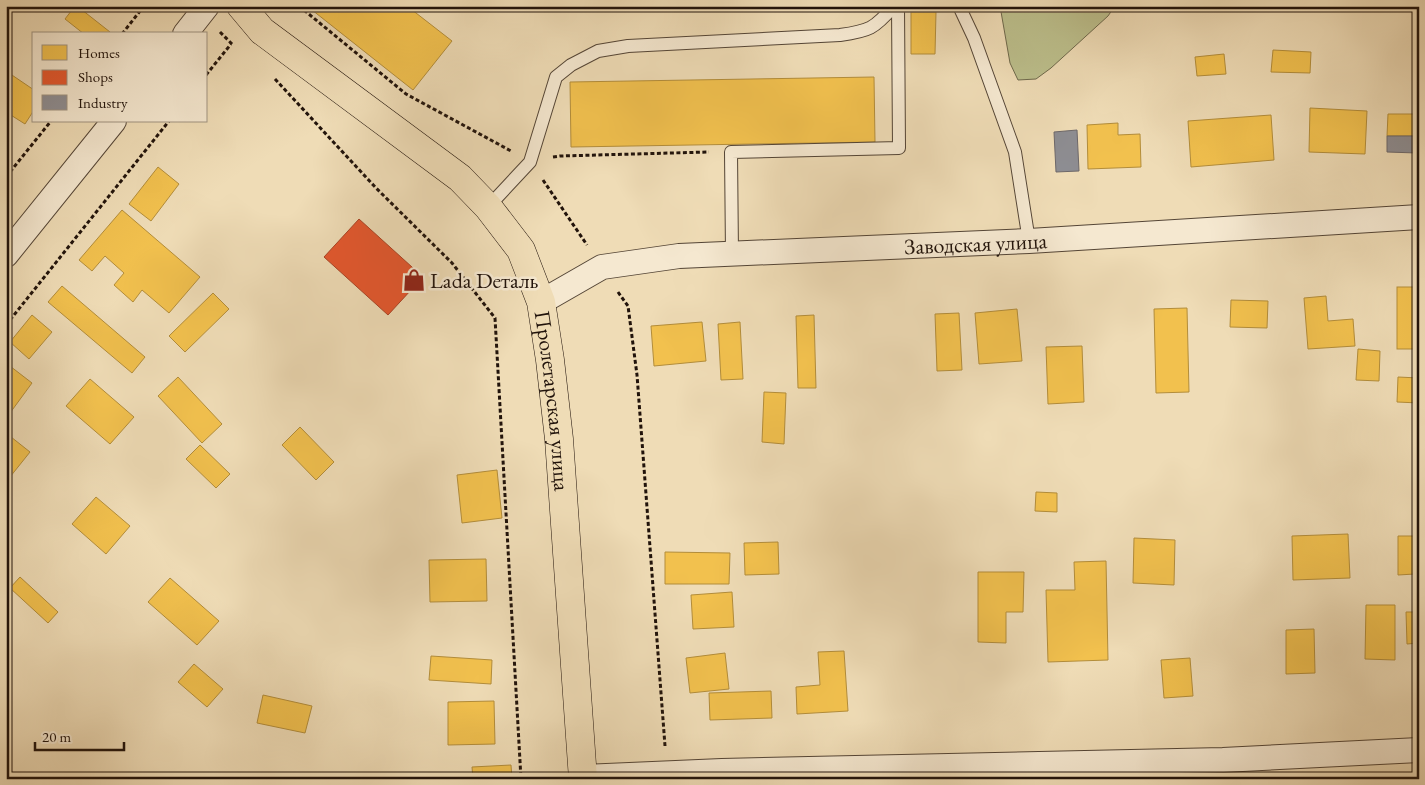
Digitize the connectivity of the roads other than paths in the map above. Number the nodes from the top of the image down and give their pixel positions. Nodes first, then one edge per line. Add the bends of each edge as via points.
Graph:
1 (241, 6) edge
2 (894, 6) edge
3 (898, 6) edge
4 (959, 6) edge
5 (204, 9) edge
6 (187, 32) edge
7 (113, 122) edge
8 (488, 207) junction
9 (1419, 217) edge
10 (1029, 241) junction
11 (732, 254) junction
12 (6, 255) edge
13 (541, 302) junction
14 (1419, 750) edge
15 (1223, 769) edge
16 (583, 778) edge

1 - 8 main road, Пролетарская улица via 262,31 460,178
2 - 8 lane via 882,20 862,32 628,46 598,51 556,77 530,162
3 - 11 lane via 899,148 732,152
4 - 10 lane via 974,38 1015,152
5 - 6 street
7 - 12 street
8 - 13 main road, Пролетарская улица via 521,250
9 - 10 street, Заводская улица
10 - 11 street, Заводская улица
11 - 13 street, Заводская улица via 679,256 602,267
13 - 16 main road, Пролетарская улица via 558,439
14 - 15 street
15 - 16 street via 667,774

